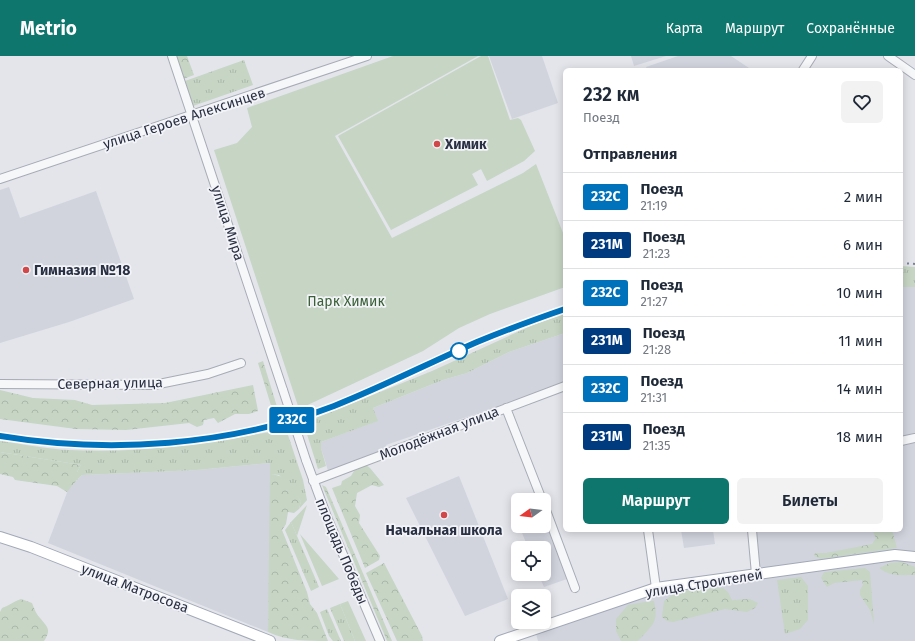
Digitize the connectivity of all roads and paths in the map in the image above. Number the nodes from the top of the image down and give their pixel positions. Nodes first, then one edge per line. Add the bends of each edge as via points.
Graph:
1 (172, 56) edge
2 (367, 56) edge
3 (812, 56) edge
4 (888, 56) edge
5 (804, 68) edge
6 (915, 75) edge
7 (192, 116) junction
8 (0, 179) edge
9 (241, 363) dead end
10 (0, 384) edge
11 (563, 387) edge
12 (506, 408) junction
13 (915, 438) edge
14 (903, 441) edge
15 (306, 460) joint
16 (313, 481) junction
17 (539, 493) edge
18 (551, 523) edge
19 (648, 532) edge
20 (752, 532) edge
21 (0, 537) edge
22 (915, 557) edge
23 (756, 574) junction
24 (576, 588) dead end
25 (656, 588) junction
26 (270, 641) edge
27 (380, 641) edge
28 (500, 641) edge

1 - 7 street, улица Мира
2 - 7 street, улица Героев Алексинцев
3 - 5 street
4 - 6 street
7 - 8 street, улица Героев Алексинцев
7 - 15 street, улица Мира, bridge
9 - 10 street, Северная улица via 208,374 154,385
11 - 12 street, Молодёжная улица
12 - 16 street, Молодёжная улица
12 - 17 street
13 - 14 street
15 - 16 street, площадь Победы
16 - 27 street, площадь Победы
18 - 24 street
19 - 25 street
20 - 23 street
21 - 26 main road, улица Матросова
22 - 23 main road, улица Строителей via 895,555
23 - 25 main road, улица Строителей
25 - 28 main road, улица Строителей

